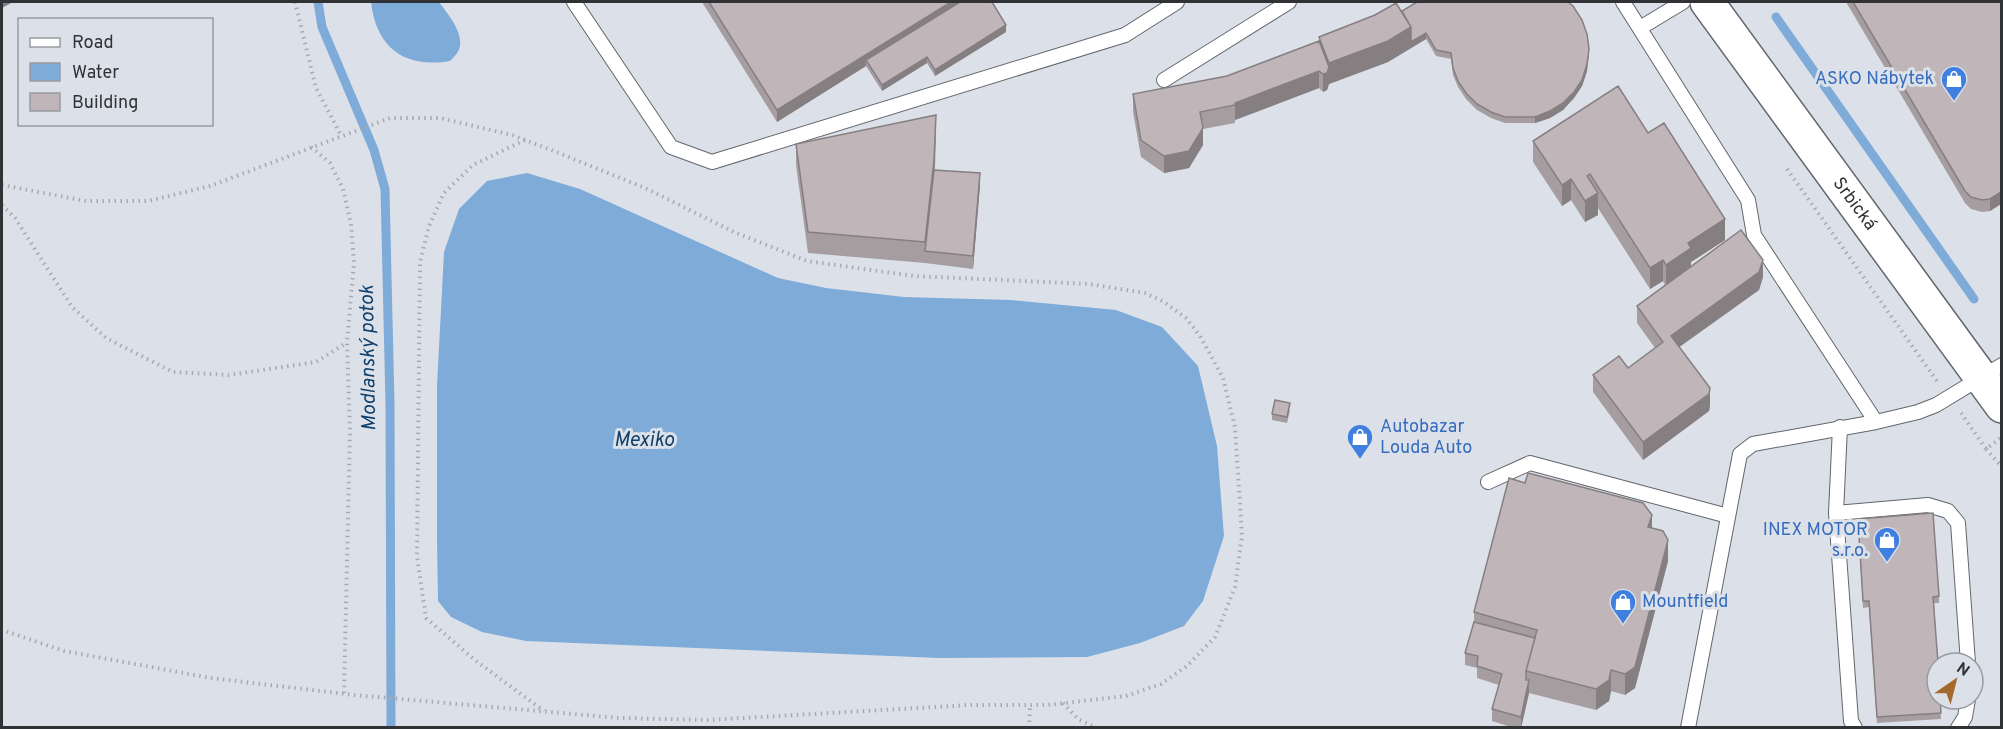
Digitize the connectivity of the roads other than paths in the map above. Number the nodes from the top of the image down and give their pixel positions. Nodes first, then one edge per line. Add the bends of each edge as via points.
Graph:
1 (574, 2) edge
2 (1177, 2) edge
3 (1289, 2) edge
4 (1623, 2) edge
5 (1683, 2) edge
6 (1707, 2) edge
7 (1640, 28) junction
8 (1164, 80) dead end
9 (1992, 371) edge
10 (2001, 406) edge
11 (1876, 422) junction
12 (1840, 428) junction
13 (1488, 482) dead end
14 (1836, 513) junction
15 (1728, 516) junction
16 (1967, 651) edge
17 (1966, 711) edge
18 (1688, 728) edge
19 (1855, 728) edge
20 (1958, 728) edge

1 - 2 lane via 671,147 712,162 1125,35
3 - 8 lane
4 - 7 lane
5 - 7 lane
6 - 9 street, Srbická
7 - 11 lane via 1748,200 1754,235
9 - 10 street, Srbická
9 - 11 lane via 1918,412
11 - 12 lane
12 - 14 lane
12 - 15 lane via 1753,444 1740,454
13 - 15 lane via 1530,463
14 - 16 lane via 1928,505 1948,511 1958,523
14 - 19 lane via 1851,721
15 - 18 lane
17 - 20 lane

